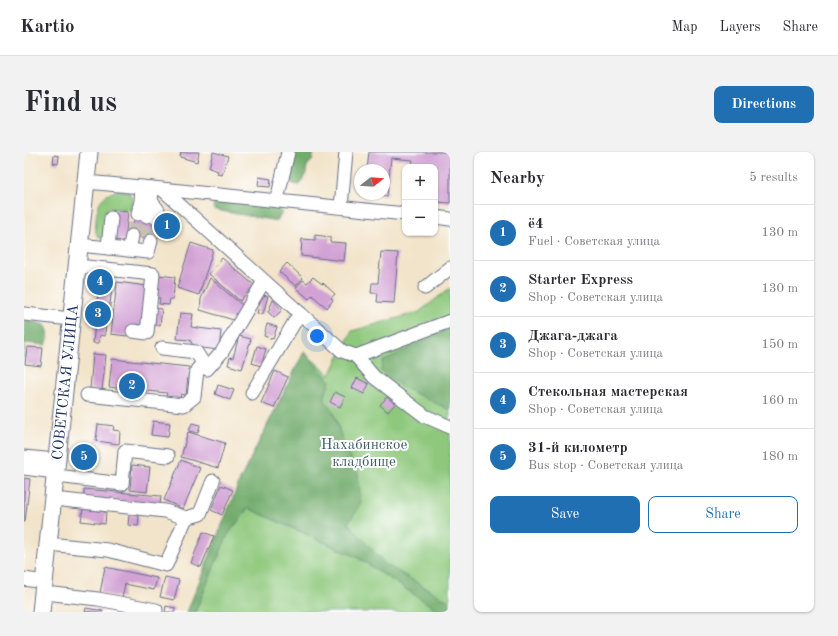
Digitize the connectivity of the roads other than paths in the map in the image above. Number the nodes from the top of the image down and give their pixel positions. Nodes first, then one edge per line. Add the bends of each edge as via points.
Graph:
1 (89, 152) edge
2 (98, 152) edge
3 (288, 152) edge
4 (346, 152) edge
5 (90, 183) junction
6 (152, 188) junction
7 (277, 200) junction
8 (341, 207) junction
9 (402, 214) edge
10 (111, 218) dead end
11 (438, 218) edge
12 (450, 219) edge
13 (131, 245) junction
14 (89, 246) junction
15 (87, 266) junction
16 (450, 268) edge
17 (116, 270) junction
18 (264, 281) junction
19 (425, 288) dead end
20 (300, 313) junction
21 (24, 314) edge
22 (70, 319) junction
23 (450, 322) edge
24 (133, 332) dead end
25 (162, 348) dead end
26 (356, 356) junction
27 (203, 363) junction
28 (252, 393) dead end
29 (87, 395) dead end
30 (450, 427) edge
31 (168, 456) dead end
32 (24, 457) edge
33 (24, 468) edge
34 (59, 470) junction
35 (213, 481) dead end
36 (63, 500) junction
37 (186, 518) junction
38 (58, 545) junction
39 (24, 579) edge
40 (49, 588) junction
41 (156, 610) dead end
42 (41, 612) edge
43 (52, 612) edge

1 - 5 main road, СОВЕТСКАЯ УЛИЦА
2 - 5 main road, СОВЕТСКАЯ УЛИЦА
3 - 7 street
4 - 8 street
5 - 6 street
5 - 14 main road, СОВЕТСКАЯ УЛИЦА
5 - 22 main road, СОВЕТСКАЯ УЛИЦА
6 - 6 street via 141,201 147,216 158,210 151,201
6 - 7 street
6 - 18 street
7 - 8 street
8 - 9 street
10 - 13 street
11 - 12 street
13 - 14 street
13 - 17 street
14 - 15 main road, СОВЕТСКАЯ УЛИЦА
15 - 17 street
15 - 34 main road, СОВЕТСКАЯ УЛИЦА
16 - 19 street
17 - 24 street via 153,274 147,333
18 - 20 street
18 - 27 street via 222,352 207,369
20 - 26 street via 342,351
20 - 28 street
21 - 22 street
22 - 34 main road, СОВЕТСКАЯ УЛИЦА
23 - 26 street
25 - 27 street via 196,352
26 - 30 street via 374,377 425,416
27 - 29 street via 197,370 194,397 184,405
31 - 34 street via 125,451 122,484
32 - 34 street
33 - 34 street
34 - 36 main road, СОВЕТСКАЯ УЛИЦА
34 - 40 main road, СОВЕТСКАЯ УЛИЦА
35 - 37 street via 200,514
36 - 37 street via 165,511
36 - 38 main road, СОВЕТСКАЯ УЛИЦА
37 - 38 street via 166,565 108,550
38 - 40 main road, СОВЕТСКАЯ УЛИЦА
39 - 40 street
40 - 41 street
40 - 42 main road, СОВЕТСКАЯ УЛИЦА
40 - 43 main road, СОВЕТСКАЯ УЛИЦА

